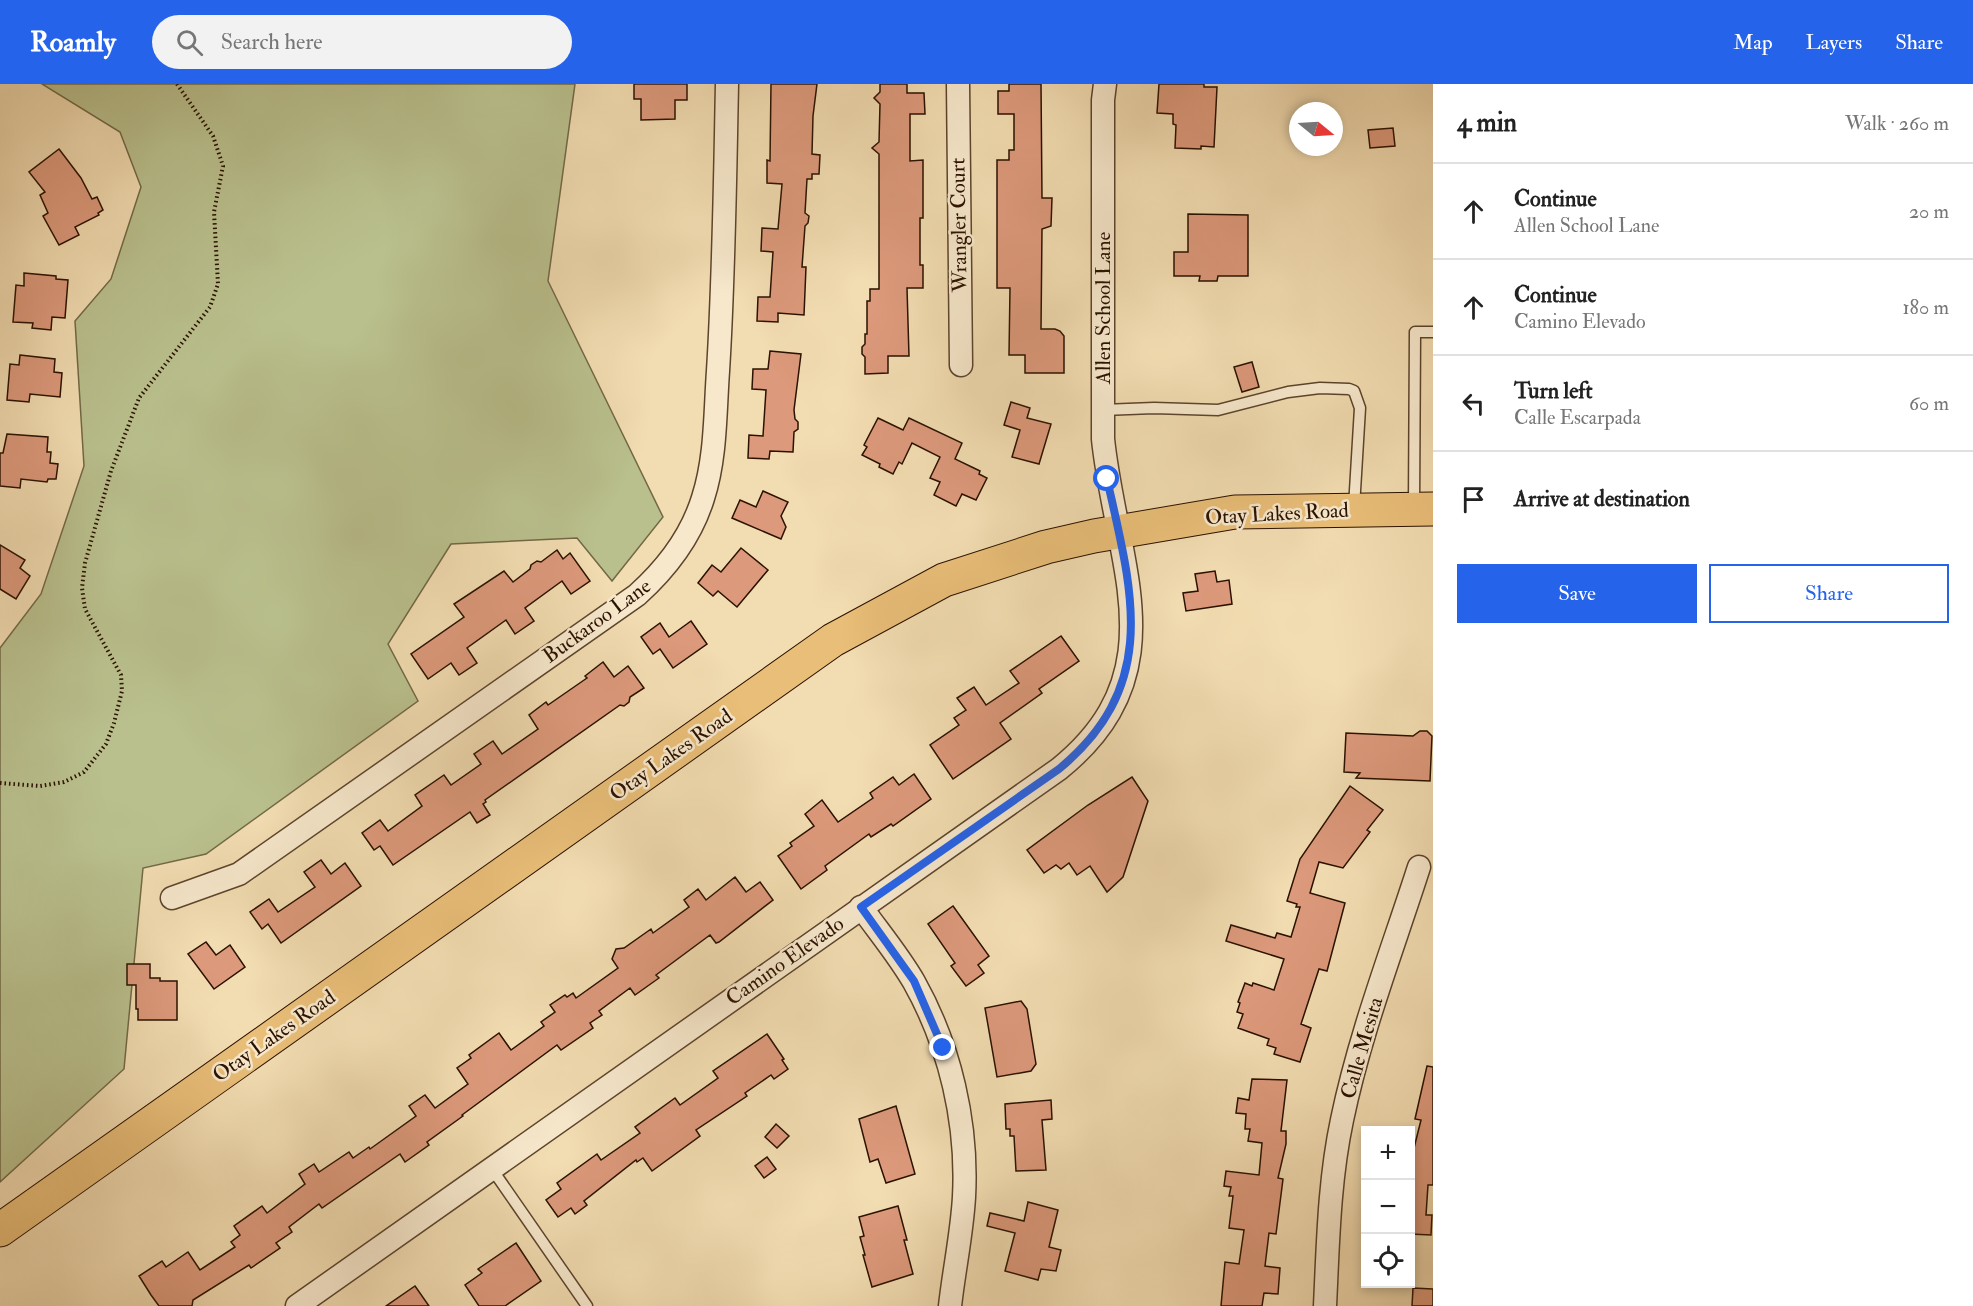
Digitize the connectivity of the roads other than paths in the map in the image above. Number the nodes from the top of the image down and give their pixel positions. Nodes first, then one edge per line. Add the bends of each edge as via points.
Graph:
1 (727, 84) edge
2 (958, 84) edge
3 (1105, 84) edge
4 (1433, 332) edge
5 (961, 366) dead end
6 (1103, 410) junction
7 (1423, 509) edge
8 (1354, 511) junction
9 (1119, 530) junction
10 (1419, 867) dead end
11 (172, 898) dead end
12 (861, 907) junction
13 (492, 1169) junction
14 (0, 1230) edge
15 (297, 1306) edge
16 (587, 1306) edge
17 (950, 1306) edge
18 (1325, 1306) edge

1 - 11 street, Buckaroo Lane via 722,306 712,449 703,498 682,544 637,595 239,874
2 - 5 street, Wrangler Court
3 - 6 street, Allen School Lane
4 - 7 lane via 1415,332
6 - 8 lane via 1218,410 1288,392 1320,388 1354,391 1359,408
6 - 9 street, Allen School Lane via 1107,479
7 - 8 main road, Otay Lakes Road
8 - 9 main road, Otay Lakes Road via 1234,512
9 - 12 street, Camino Elevado via 1132,639 1119,693 1100,727 1059,769
9 - 14 main road, Otay Lakes Road via 1046,547 944,580 833,640
10 - 18 street, Calle Mesita via 1359,1045 1342,1119 1335,1156
12 - 13 street, Camino Elevado
12 - 17 street via 914,981 952,1079 959,1111 964,1199
13 - 15 street, Camino Elevado
13 - 16 lane

